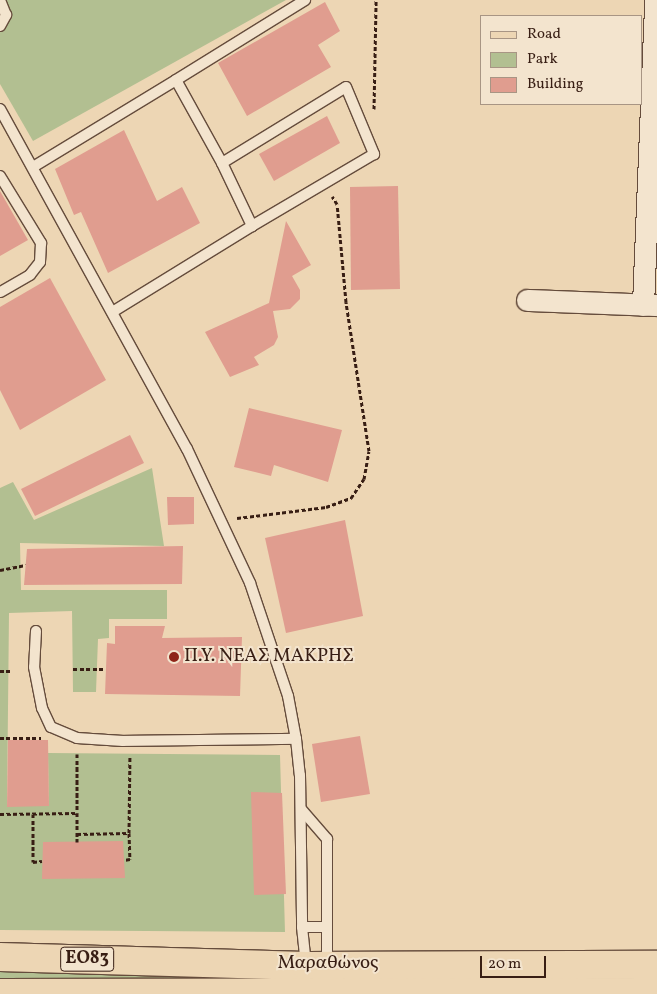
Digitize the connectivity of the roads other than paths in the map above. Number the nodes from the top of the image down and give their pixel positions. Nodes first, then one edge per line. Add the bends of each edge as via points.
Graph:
1 (0, 0) edge
2 (305, 0) edge
3 (655, 0) edge
4 (0, 26) edge
5 (176, 80) junction
6 (0, 109) edge
7 (222, 163) junction
8 (33, 167) junction
9 (0, 176) edge
10 (252, 226) junction
11 (0, 292) edge
12 (527, 300) dead end
13 (650, 305) edge
14 (112, 312) junction
15 (36, 631) dead end
16 (296, 739) junction
17 (300, 808) junction
18 (302, 927) junction
19 (327, 927) junction
20 (0, 958) edge
21 (359, 964) junction
22 (657, 965) edge
23 (316, 979) junction
24 (657, 992) edge
25 (0, 993) edge
26 (358, 993) edge

1 - 4 lane via 6,15
2 - 5 lane
3 - 13 street
5 - 7 lane
5 - 8 lane
6 - 8 lane
7 - 10 lane
7 - 10 lane via 346,88 374,154
8 - 14 lane
9 - 11 lane via 41,243 40,262 30,275
10 - 14 lane
12 - 13 street
14 - 16 lane via 187,448 250,583 285,687
15 - 16 lane via 34,667 42,708 51,727 76,738 130,741
16 - 17 lane
17 - 18 lane
17 - 19 lane via 327,839
18 - 19 lane
18 - 23 lane
19 - 23 lane
20 - 23 main road, Μαραθώνος / ΕΟ83
21 - 22 main road, Μαραθώνος / ΕΟ83
21 - 23 main road, Μαραθώνος / ΕΟ83
21 - 26 street
23 - 25 main road, Μαραθώνος / ΕΟ83
23 - 26 main road, Μαραθώνος / ΕΟ83
24 - 26 main road, Μαραθώνος / ΕΟ83

